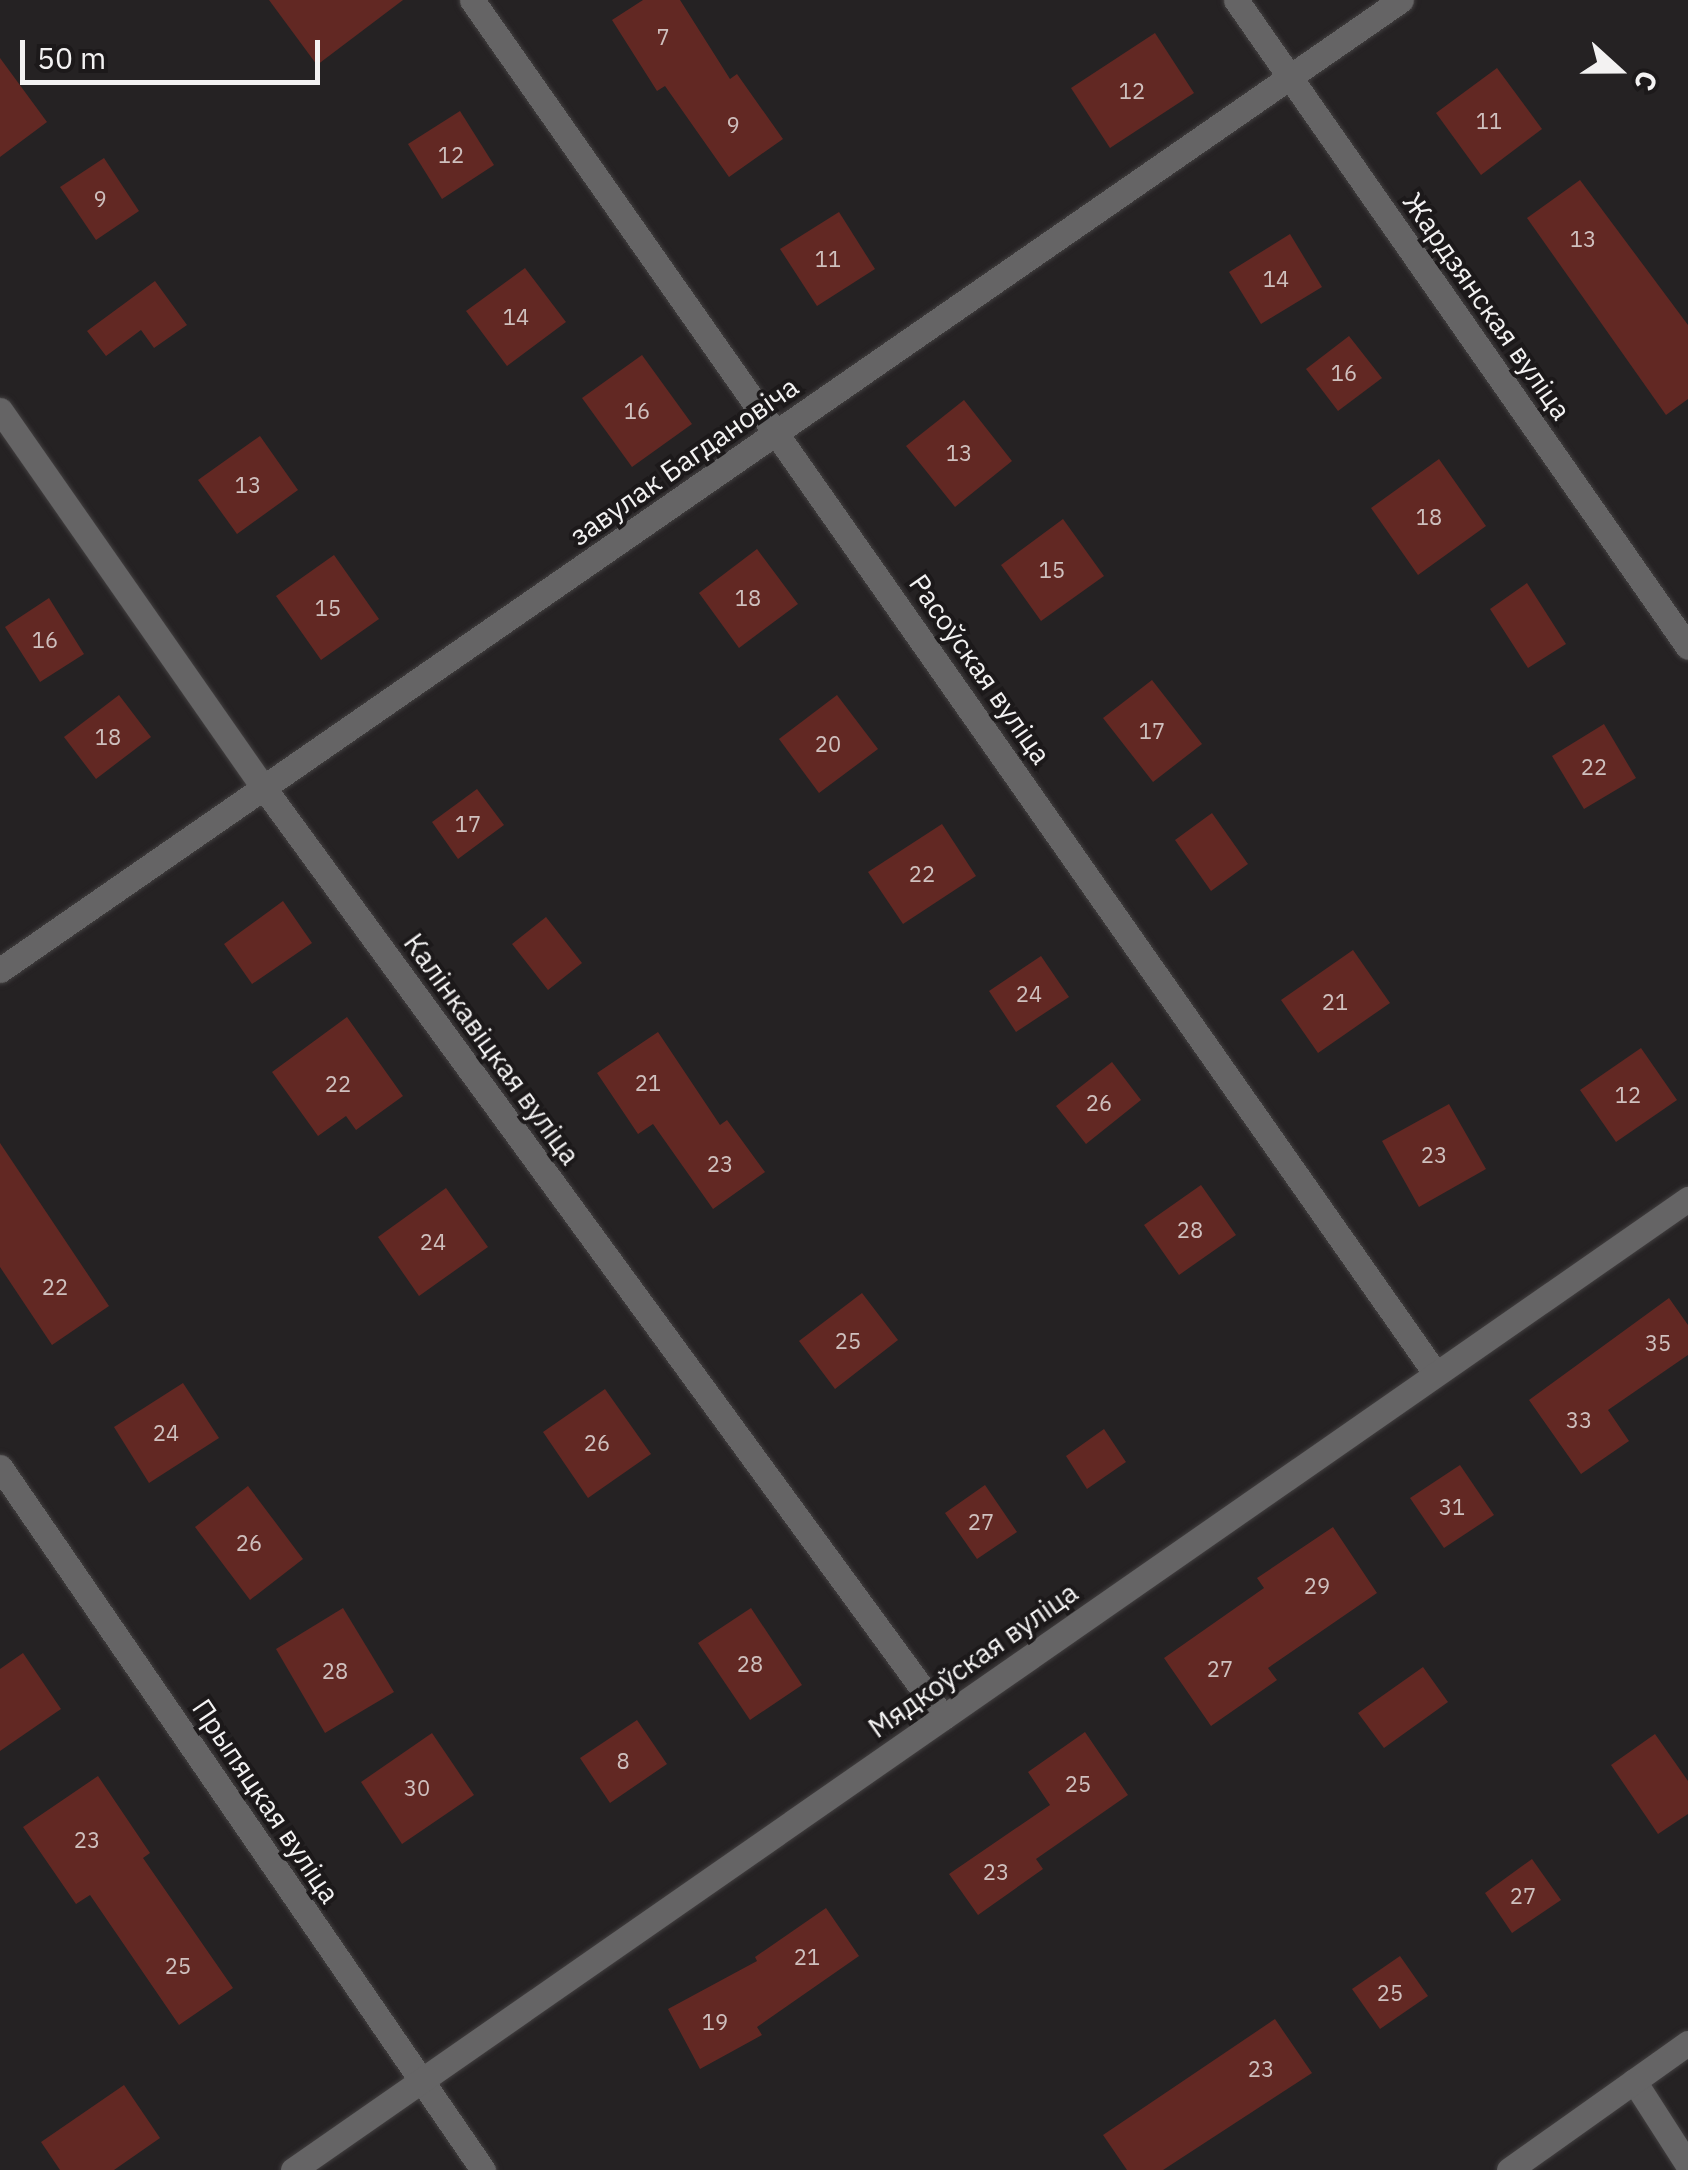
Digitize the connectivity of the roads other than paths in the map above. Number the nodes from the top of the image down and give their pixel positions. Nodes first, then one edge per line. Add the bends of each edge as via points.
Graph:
1 (472, 0) edge
2 (1236, 0) edge
3 (1401, 0) edge
4 (1292, 79) junction
5 (0, 410) edge
6 (778, 433) junction
7 (1688, 647) edge
8 (264, 788) junction
9 (0, 970) edge
10 (1688, 1199) edge
11 (1436, 1374) junction
12 (0, 1467) edge
13 (943, 1718) junction
14 (1688, 2043) edge
15 (422, 2081) junction
16 (1634, 2081) junction
17 (1688, 2165) edge
18 (293, 2170) edge
19 (483, 2170) edge
20 (1509, 2170) edge

1 - 6 street, Расоўская вуліца
2 - 4 street, Жардзянская вуліца
3 - 4 street, завулак Багдановіча
4 - 6 street, завулак Багдановіча
4 - 7 street, Жардзянская вуліца
5 - 8 street, Калінкавіцкая вуліца
6 - 8 street, завулак Багдановіча
6 - 11 street, Расоўская вуліца
8 - 9 street, завулак Багдановіча
8 - 13 street, Калінкавіцкая вуліца
10 - 11 street, Мядкоўская вуліца
11 - 13 street, Мядкоўская вуліца
12 - 15 street, Прыпяцкая вуліца
13 - 15 street, Мядкоўская вуліца
14 - 16 street
15 - 18 street, Мядкоўская вуліца
15 - 19 street, Прыпяцкая вуліца
16 - 17 street
16 - 20 street

